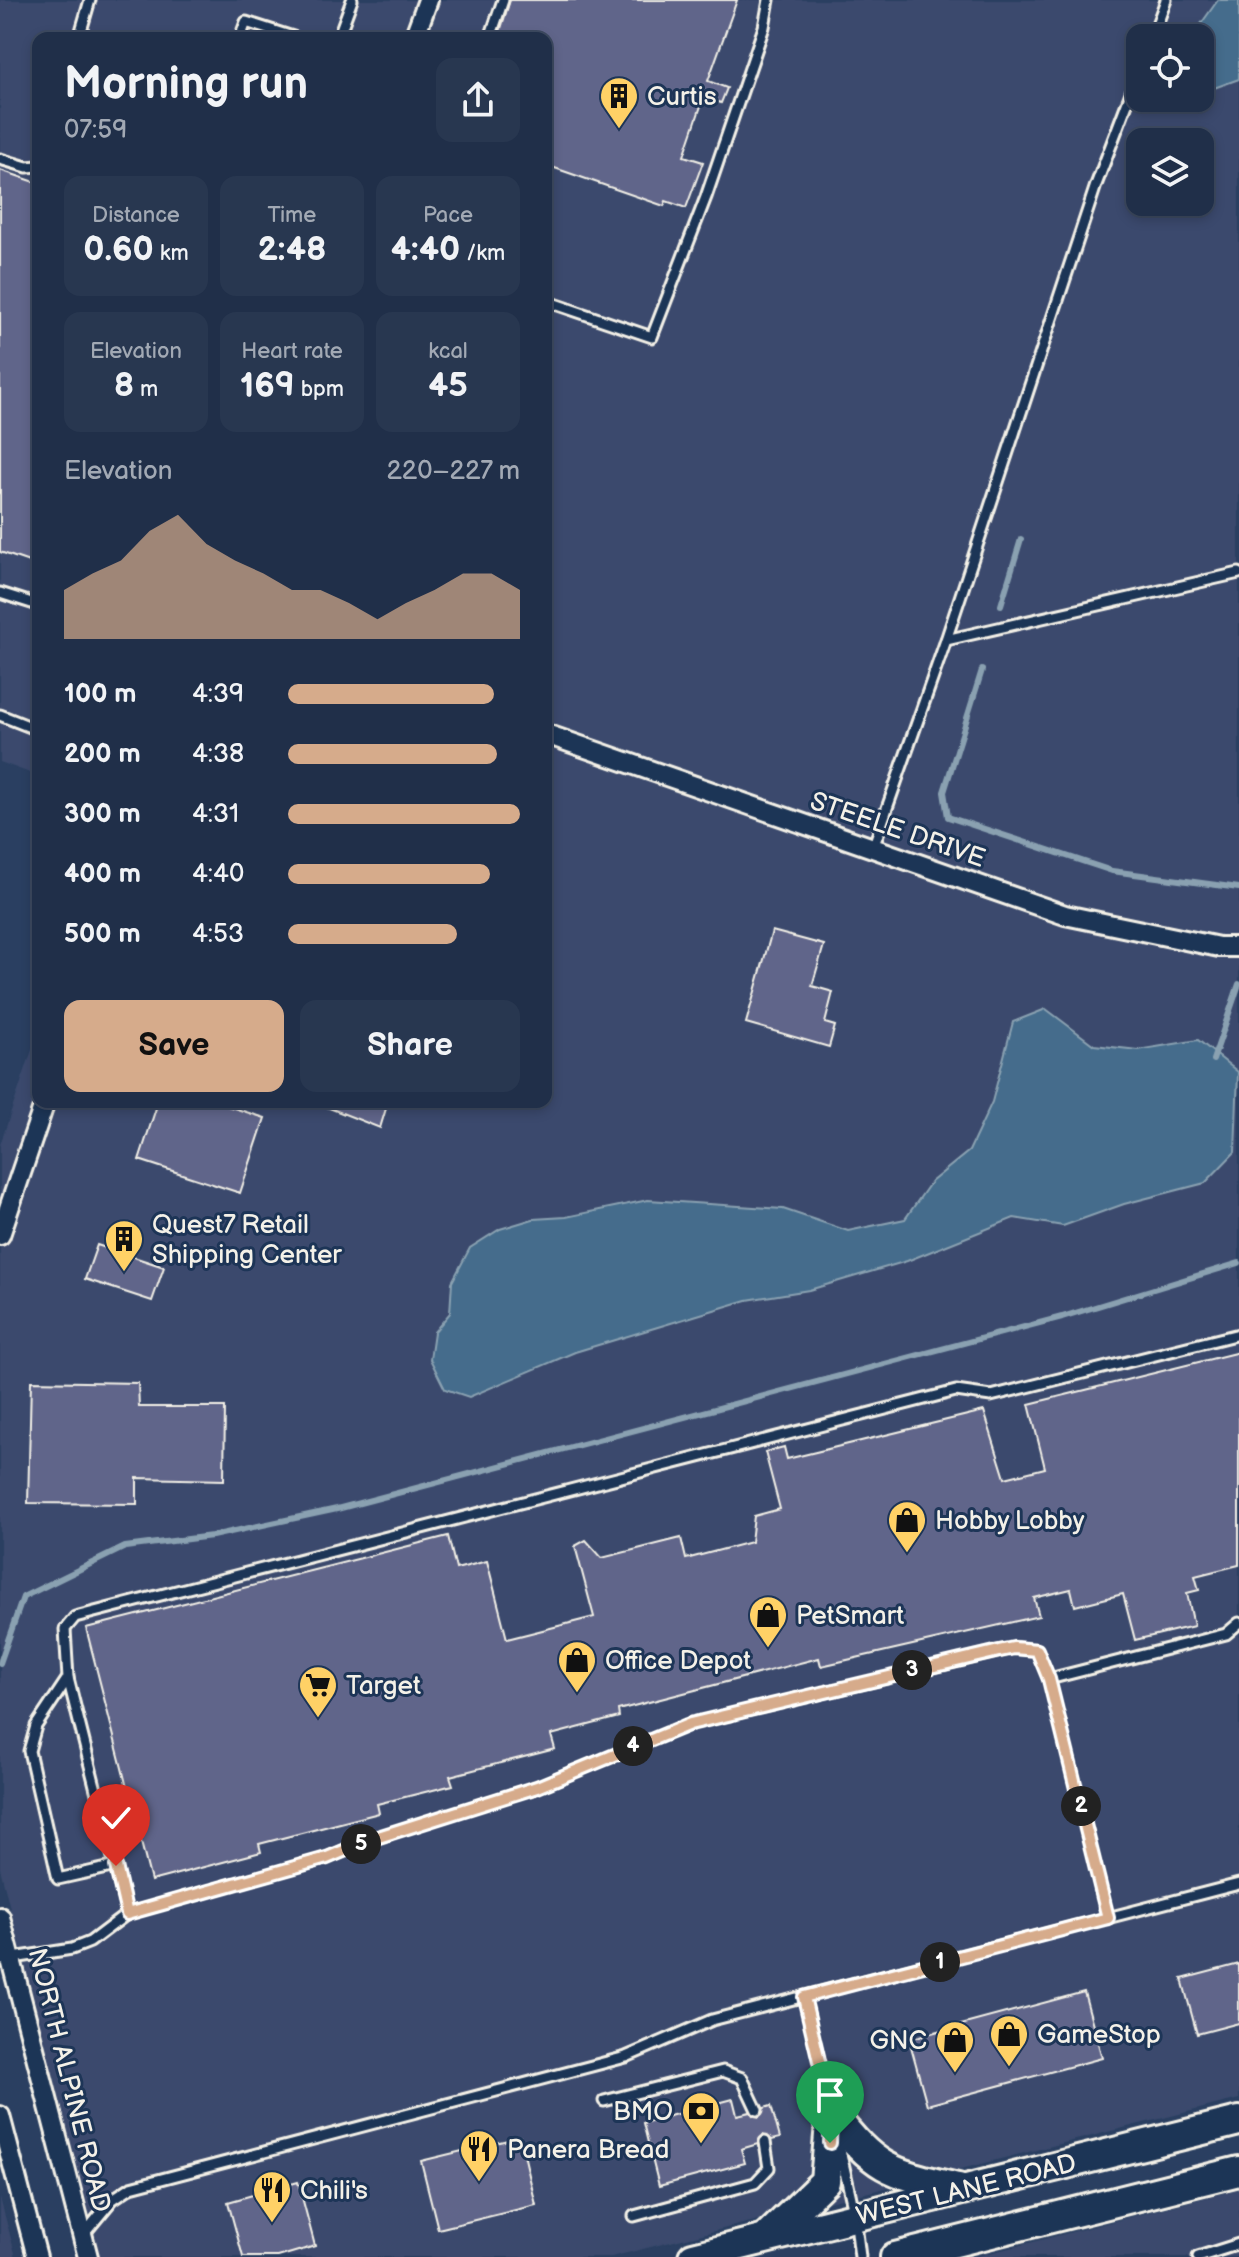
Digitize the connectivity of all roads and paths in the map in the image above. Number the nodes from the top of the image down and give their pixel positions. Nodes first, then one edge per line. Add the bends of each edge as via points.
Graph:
1 (90, 0) edge
2 (352, 0) edge
3 (428, 0) edge
4 (503, 0) edge
5 (769, 0) edge
6 (1166, 0) edge
7 (1157, 24) edge
8 (81, 32) edge
9 (242, 32) edge
10 (277, 32) edge
11 (340, 32) edge
12 (416, 32) edge
13 (492, 32) edge
14 (1126, 106) edge
15 (0, 159) edge
16 (32, 167) edge
17 (552, 303) edge
18 (1239, 573) edge
19 (0, 593) edge
20 (32, 603) edge
21 (946, 640) junction
22 (0, 715) edge
23 (32, 728) edge
24 (552, 736) edge
25 (873, 848) junction
26 (1239, 947) edge
27 (43, 1108) edge
28 (0, 1235) edge
29 (1239, 1334) edge
30 (1239, 1623) edge
31 (68, 1678) junction
32 (1049, 1679) junction
33 (116, 1866) junction
34 (1239, 1884) edge
35 (127, 1914) junction
36 (0, 1917) edge
37 (1108, 1918) junction
38 (6, 1958) edge
39 (804, 1997) junction
40 (604, 2101) dead end
41 (757, 2110) dead end
42 (831, 2112) junction
43 (0, 2116) edge
44 (1239, 2121) edge
45 (765, 2142) dead end
46 (1239, 2171) edge
47 (963, 2189) junction
48 (634, 2216) dead end
49 (855, 2216) junction
50 (83, 2236) junction
51 (765, 2239) junction
52 (1239, 2244) edge
53 (943, 2250) edge
54 (37, 2257) edge
55 (88, 2257) edge
56 (693, 2257) edge
57 (860, 2257) edge
58 (895, 2257) edge
59 (1198, 2257) edge

1 - 8 lane
2 - 11 lane
3 - 12 street
4 - 13 lane
5 - 17 lane via 706,197 652,337
6 - 7 lane
9 - 10 lane via 246,22
14 - 21 lane
15 - 16 lane
18 - 21 lane
19 - 20 lane
21 - 25 lane
22 - 23 lane
24 - 25 street, STEELE DRIVE
25 - 26 street, STEELE DRIVE via 1065,915
27 - 28 street
29 - 31 lane via 991,1396 956,1391 88,1611 65,1629
30 - 32 lane via 1226,1634
31 - 33 lane
31 - 33 lane via 36,1726 29,1751 58,1879
32 - 35 lane via 1037,1650 1014,1648 690,1724 537,1787 327,1858
32 - 37 lane
33 - 35 lane
34 - 37 lane
35 - 38 lane via 72,1949
36 - 38 street, NORTH ALPINE ROAD
37 - 39 lane
38 - 50 street, NORTH ALPINE ROAD
39 - 42 lane
39 - 50 lane via 712,2020 626,2057 131,2187 113,2199
40 - 41 lane via 723,2071 742,2078
42 - 47 main road via 872,2160 902,2175
42 - 49 lane
42 - 51 main road via 825,2181
43 - 54 street
44 - 47 main road, WEST LANE ROAD
45 - 48 lane via 769,2168 755,2183
46 - 53 main road, WEST LANE ROAD
47 - 49 main road, WEST LANE ROAD
49 - 51 main road, WEST LANE ROAD
49 - 57 lane
50 - 55 street, NORTH ALPINE ROAD
51 - 56 main road, WEST LANE ROAD
52 - 59 lane
53 - 58 main road, WEST LANE ROAD

